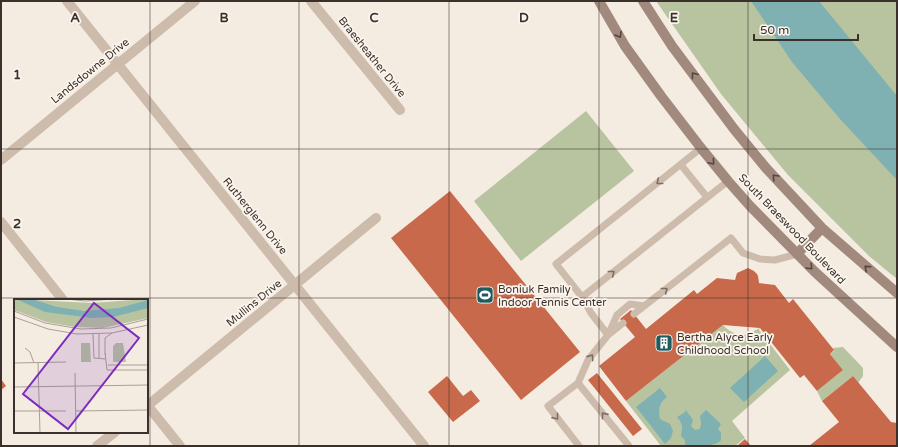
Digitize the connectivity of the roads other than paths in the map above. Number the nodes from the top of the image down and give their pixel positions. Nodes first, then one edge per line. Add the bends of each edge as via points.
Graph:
1 (67, 1) edge
2 (194, 1) edge
3 (311, 1) edge
4 (599, 1) edge
5 (643, 1) edge
6 (117, 64) junction
7 (400, 110) dead end
8 (701, 148) junction
9 (1, 160) edge
10 (681, 164) junction
11 (728, 181) junction
12 (707, 198) junction
13 (376, 218) dead end
14 (1, 222) edge
15 (822, 228) junction
16 (797, 254) junction
17 (296, 285) junction
18 (897, 293) edge
19 (582, 297) junction
20 (62, 299) edge
21 (644, 306) junction
22 (634, 314) dead end
23 (623, 323) dead end
24 (608, 335) junction
25 (897, 346) edge
26 (578, 383) junction
27 (148, 405) edge
28 (148, 407) edge
29 (114, 433) edge
30 (97, 446) edge
31 (180, 446) edge
32 (424, 446) edge
33 (579, 446) edge
34 (629, 446) edge

1 - 6 street, Rutherglenn Drive
2 - 6 street, Landsdowne Drive
3 - 7 street, Braesheather Drive
4 -> 8 main road, South Braeswood Boulevard via 625,46
15 -> 5 main road, South Braeswood Boulevard via 734,129 672,46
6 - 9 street, Landsdowne Drive
6 - 17 street, Rutherglenn Drive
8 - 10 lane
8 -> 11 main road, South Braeswood Boulevard
10 - 12 lane
10 -> 19 lane via 556,264
11 - 12 lane
11 - 16 main road, South Braeswood Boulevard
19 -> 12 lane
13 - 17 street, Mullins Drive
14 - 20 street
15 - 16 main road
18 -> 15 main road, South Braeswood Boulevard
21 -> 16 lane via 732,238 743,253 760,258 775,260
16 -> 25 main road, South Braeswood Boulevard
17 - 27 street, Mullins Drive
17 - 32 street, Rutherglenn Drive
19 - 24 lane
21 - 22 lane
21 - 24 lane via 630,304 617,314
23 - 24 lane
26 -> 24 lane via 588,360
26 -> 33 lane via 548,406
34 -> 26 lane
28 - 31 street
29 - 30 street

